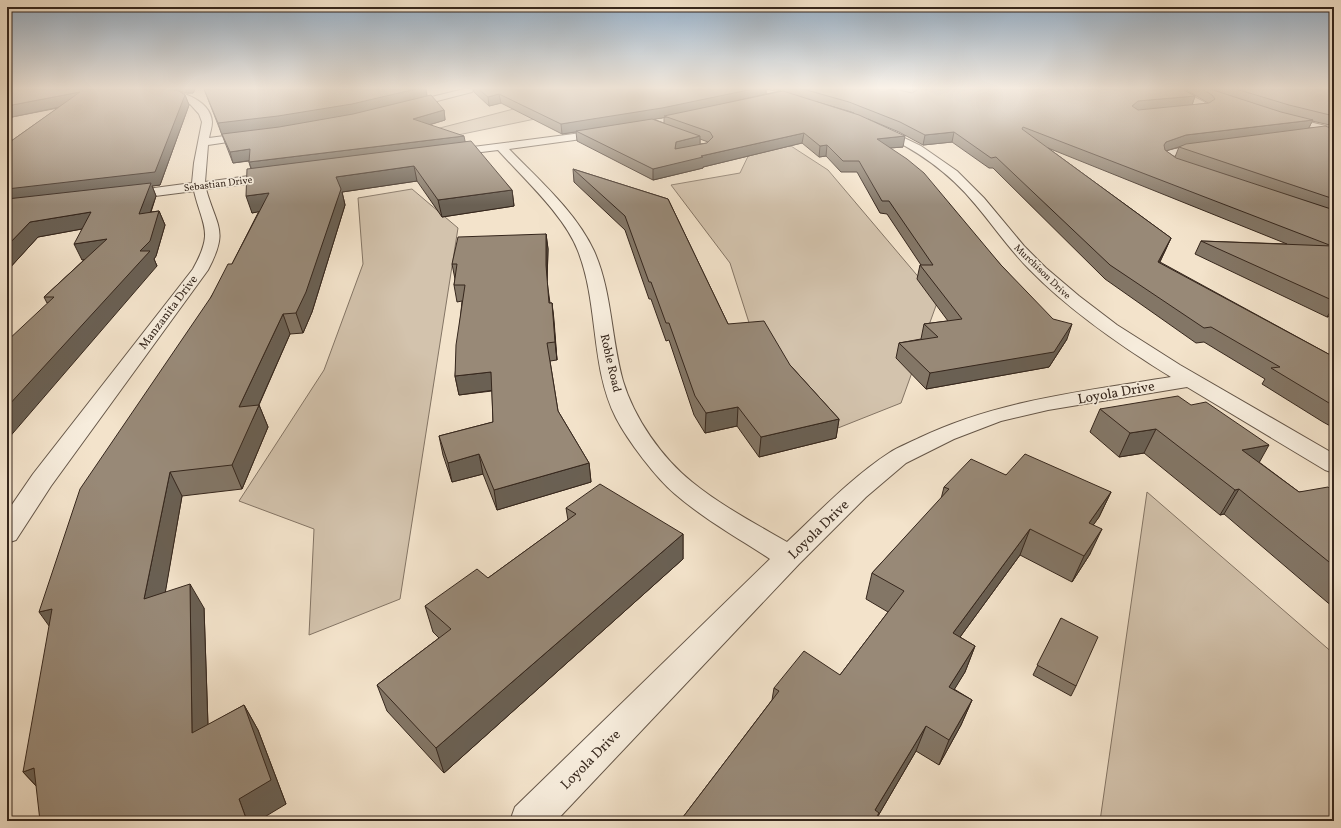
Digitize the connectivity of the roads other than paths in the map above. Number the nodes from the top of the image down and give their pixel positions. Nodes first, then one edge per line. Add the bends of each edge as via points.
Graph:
1 (206, 128) edge
2 (627, 128) edge
3 (876, 128) edge
4 (1330, 130) edge
5 (268, 134) edge
6 (1305, 135) edge
7 (203, 142) junction
8 (1220, 146) edge
9 (501, 147) junction
10 (437, 155) edge
11 (1197, 172) edge
12 (286, 174) edge
13 (199, 186) junction
14 (113, 197) edge
15 (1190, 380) junction
16 (1334, 465) edge
17 (7, 533) edge
18 (789, 557) junction
19 (529, 821) edge

1 - 7 street, Manzanita Drive
2 - 9 street
3 - 15 street, Murchison Drive via 910,144 954,174 1020,251 1047,277 1086,311
4 - 6 street
5 - 7 street
7 - 13 street, Manzanita Drive
8 - 11 street via 1167,155 1168,160
9 - 10 street
9 - 18 street, Roble Road via 574,228 586,251 594,276 613,381 627,418 652,455 684,488 729,520
12 - 13 street, Sebastian Drive
13 - 14 street, Sebastian Drive
13 - 17 street, Manzanita Drive via 213,225 214,237 210,253 42,480
15 - 16 street, Murchison Drive
15 - 18 street, Loyola Drive via 994,416 946,434 898,458 857,491
18 - 19 street, Loyola Drive

